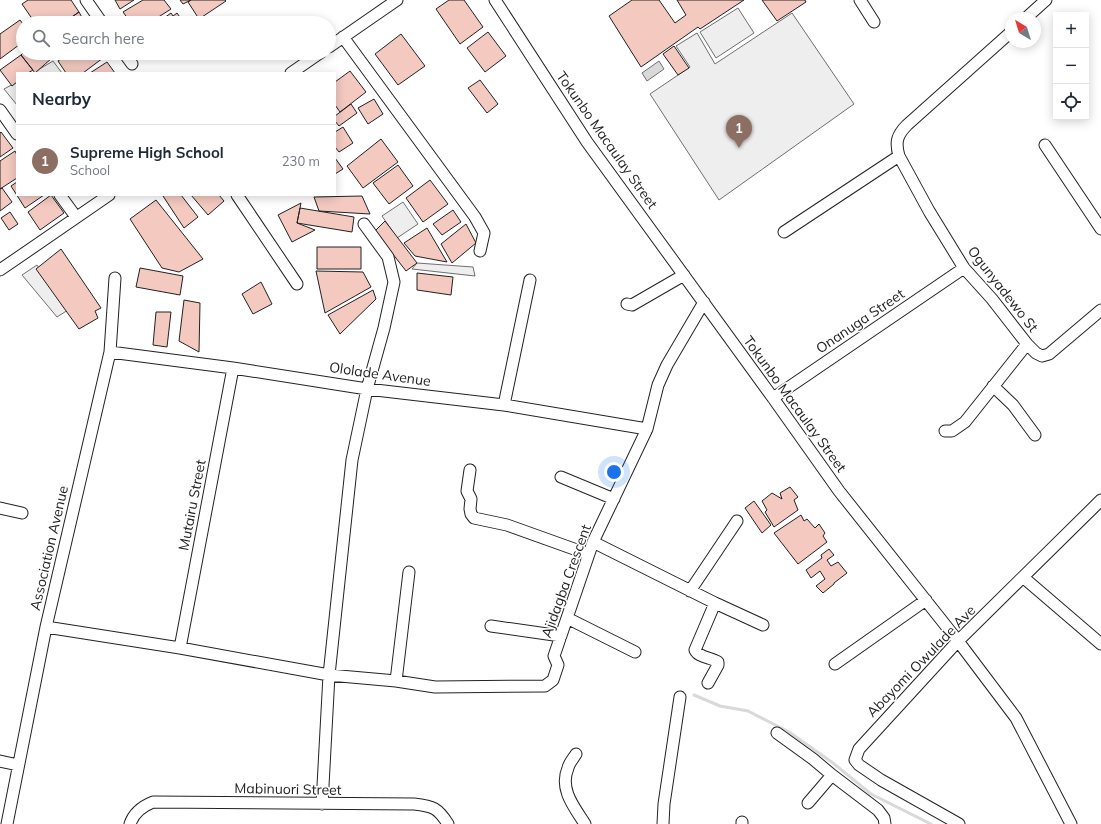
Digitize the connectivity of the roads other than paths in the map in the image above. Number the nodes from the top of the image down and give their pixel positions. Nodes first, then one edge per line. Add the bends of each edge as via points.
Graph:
1 (86, 0) edge
2 (397, 0) edge
3 (860, 0) edge
4 (1046, 0) edge
5 (497, 1) edge
6 (1033, 12) edge
7 (97, 16) edge
8 (874, 22) dead end
9 (343, 37) junction
10 (1005, 37) edge
11 (336, 42) edge
12 (129, 60) edge
13 (310, 60) edge
14 (132, 64) dead end
15 (292, 72) edge
16 (0, 110) edge
17 (16, 133) edge
18 (1045, 145) dead end
19 (899, 156) junction
20 (61, 196) edge
21 (108, 196) edge
22 (238, 196) edge
23 (76, 217) junction
24 (364, 224) dead end
25 (1101, 229) edge
26 (784, 232) dead end
27 (480, 251) dead end
28 (964, 268) junction
29 (0, 270) edge
30 (684, 275) junction
31 (115, 278) dead end
32 (530, 280) dead end
33 (297, 284) dead end
34 (704, 302) junction
35 (627, 304) dead end
36 (1101, 310) edge
37 (1026, 344) junction
38 (110, 352) junction
39 (233, 368) junction
40 (993, 386) junction
41 (367, 389) junction
42 (773, 398) junction
43 (504, 405) junction
44 (647, 429) junction
45 (945, 431) dead end
46 (1035, 435) dead end
47 (470, 470) dead end
48 (561, 477) dead end
49 (614, 499) junction
50 (1101, 500) edge
51 (0, 508) edge
52 (22, 513) dead end
53 (737, 521) dead end
54 (593, 542) junction
55 (588, 554) junction
56 (409, 572) dead end
57 (1024, 578) junction
58 (690, 591) junction
59 (926, 600) junction
60 (715, 603) junction
61 (567, 618) junction
62 (491, 626) dead end
63 (763, 626) dead end
64 (46, 627) junction
65 (561, 636) junction
66 (958, 641) junction
67 (1101, 644) edge
68 (180, 648) junction
69 (635, 652) dead end
70 (835, 664) dead end
71 (329, 675) junction
72 (396, 681) junction
73 (708, 683) dead end
74 (680, 697) dead end
75 (777, 733) dead end
76 (576, 754) dead end
77 (0, 761) edge
78 (18, 765) junction
79 (832, 775) junction
80 (808, 803) dead end
81 (322, 804) junction
82 (7, 824) edge
83 (130, 824) edge
84 (448, 824) edge
85 (585, 824) edge
86 (663, 824) edge
87 (885, 824) edge
88 (959, 824) edge
89 (1071, 824) edge

1 - 7 street
2 - 9 street
3 - 8 street
4 - 6 street
5 - 30 street, Tokunbo Macaulay Street via 587,142
9 - 11 street
9 - 27 street via 475,217 484,233
10 - 19 street via 900,132 896,147
12 - 14 street
13 - 15 street
16 - 17 street
18 - 25 street
19 - 26 street
19 - 28 street, Ogunyadewo St
20 - 23 street
21 - 23 street
22 - 33 street
23 - 29 street
24 - 41 street via 388,258 394,282
28 - 37 street, Ogunyadewo St via 992,299
28 - 42 street, Onanuga Street
30 - 34 street, Tokunbo Macaulay Street
30 - 35 street via 632,305
31 - 38 street, Association Avenue
32 - 43 street
34 - 42 street, Tokunbo Macaulay Street
34 - 44 street, Ajidagba Crescent via 658,385
36 - 37 street, Ogunyadewo St via 1050,354 1042,356
37 - 40 street
38 - 39 street, Ololade Avenue
38 - 64 street, Association Avenue
39 - 41 street, Ololade Avenue
39 - 68 street, Mutairu Street
40 - 45 street via 965,422 952,431
40 - 46 street via 1013,405
41 - 43 street, Ololade Avenue
41 - 71 street via 352,460
42 - 59 street, Tokunbo Macaulay Street via 839,491
43 - 44 street, Ololade Avenue
44 - 49 street, Ajidagba Crescent
47 - 55 street via 467,491 474,518 507,525
48 - 49 street
49 - 54 street, Ajidagba Crescent
50 - 57 street, Abayomi Owulade Ave
51 - 52 street
53 - 58 street
54 - 55 street, Ajidagba Crescent
54 - 58 street
55 - 61 street, Ajidagba Crescent
56 - 72 street
57 - 66 street, Abayomi Owulade Ave
57 - 67 street
58 - 60 street
59 - 66 street, Tokunbo Macaulay Street
59 - 70 street
60 - 63 street
60 - 73 street via 695,650 696,653 718,662
61 - 65 street, Ajidagba Crescent
61 - 69 street
62 - 65 street
64 - 68 street, Ajidagba Crescent
64 - 78 street, Association Avenue
65 - 72 street, Ajidagba Crescent via 554,656 558,665 553,680 545,686 435,687
66 - 88 street, Abayomi Owulade Ave via 858,749 855,760 881,780
66 - 89 street, Tokunbo Macaulay Street via 1016,718
68 - 71 street, Ajidagba Crescent
71 - 72 street, Ajidagba Crescent
71 - 81 street
74 - 86 street
75 - 79 street
76 - 85 street via 565,777 565,788
77 - 78 street
78 - 82 street, Association Avenue
79 - 80 street
79 - 87 street via 878,810
81 - 83 street, Mabinuori Street via 153,802 142,806
81 - 84 street, Mabinuori Street via 429,806 441,812

